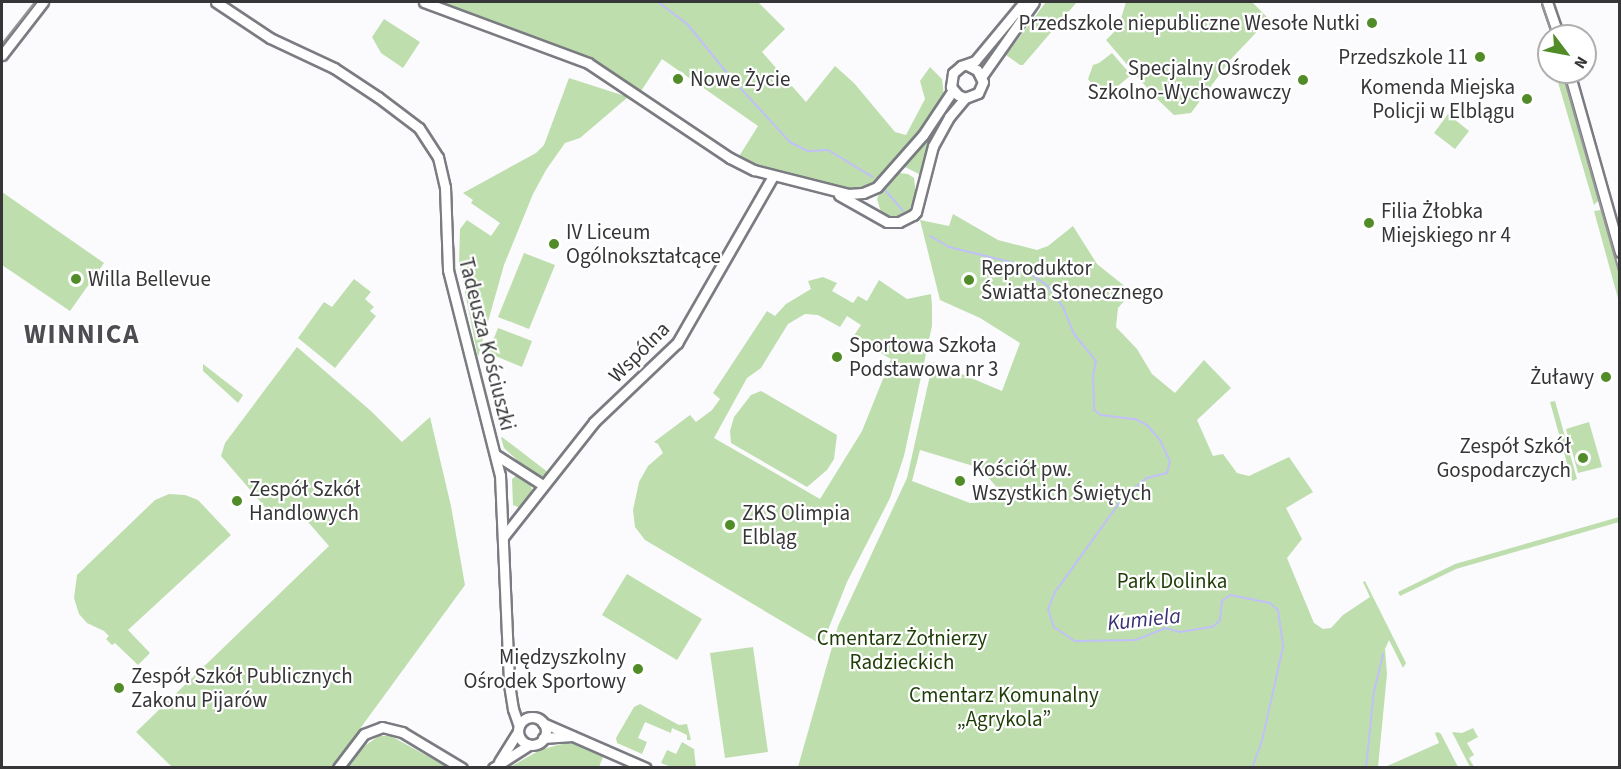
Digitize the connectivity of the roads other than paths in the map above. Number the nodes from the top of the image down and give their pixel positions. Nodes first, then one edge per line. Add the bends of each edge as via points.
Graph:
1 (43, 2) edge
2 (216, 2) edge
3 (424, 2) edge
4 (1024, 2) edge
5 (1034, 2) edge
6 (1547, 2) edge
7 (1555, 24) edge
8 (2, 55) edge
9 (967, 65) junction
10 (982, 75) junction
11 (1572, 84) edge
12 (953, 90) junction
13 (965, 98) junction
14 (773, 176) junction
15 (823, 188) junction
16 (1620, 252) edge
17 (496, 455) junction
18 (543, 485) junction
19 (504, 536) junction
20 (511, 700) junction
21 (531, 718) junction
22 (543, 723) junction
23 (518, 729) junction
24 (574, 735) junction
25 (543, 738) junction
26 (529, 745) junction
27 (495, 766) edge
28 (338, 768) edge
29 (462, 768) edge
30 (646, 768) edge

1 - 8 street
2 - 17 street, Tadeusza Kościuszki via 270,38 334,68 415,124 431,143 444,179 448,270
3 - 14 street via 588,63 730,158
4 - 9 street via 978,58
5 - 10 street
6 - 7 street
9 - 10 street
9 - 12 street via 953,73
10 - 13 street via 980,91
11 - 16 street
12 - 13 street
12 - 15 street via 923,135 877,187 856,194
13 - 15 street via 933,146 916,212 899,222 887,222
14 - 15 street
14 - 18 street, Wspólna via 680,339 594,422
17 - 18 street, Tadeusza Kościuszki
17 - 19 street, Tadeusza Kościuszki via 501,475
18 - 19 street, Wspólna
19 - 20 street, Tadeusza Kościuszki
20 - 21 street
20 - 23 street, Tadeusza Kościuszki
21 - 22 street
21 - 23 street
22 - 24 street
22 - 25 street
23 - 26 street via 520,739
23 - 27 street
24 - 25 street
24 - 30 street
25 - 26 street
26 - 27 street
28 - 29 street via 364,734 382,727 402,732

